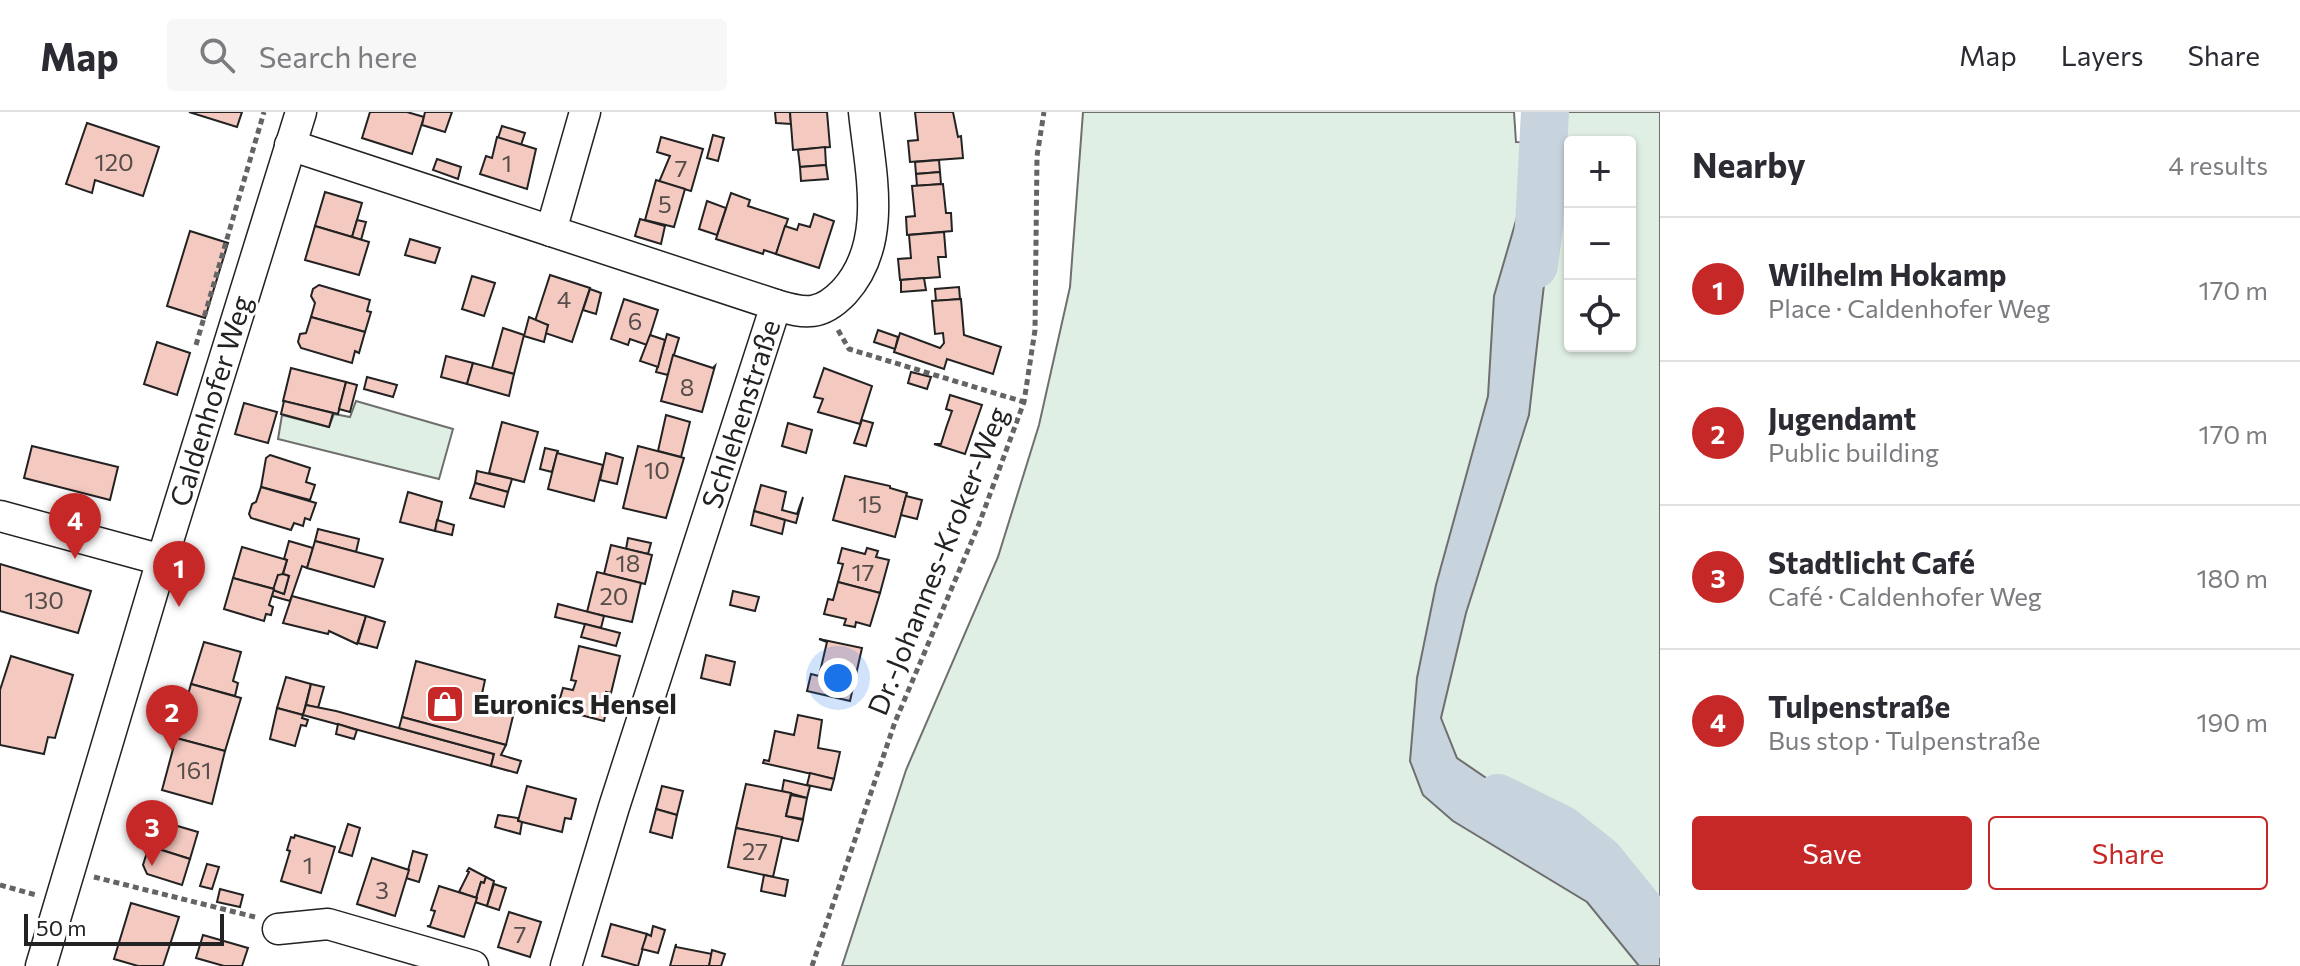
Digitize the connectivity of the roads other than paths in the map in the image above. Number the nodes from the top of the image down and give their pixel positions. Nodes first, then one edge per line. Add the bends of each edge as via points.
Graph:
1 (301, 112) edge
2 (585, 112) edge
3 (864, 112) edge
4 (290, 145) junction
5 (551, 231) junction
6 (776, 305) junction
7 (0, 516) edge
8 (162, 560) junction
9 (278, 929) road end
10 (41, 966) edge
11 (473, 966) edge
12 (566, 966) edge

1 - 4 street, Caldenhofer Weg
2 - 5 street
3 - 6 street via 872,235 856,275 826,308 804,312
4 - 5 street, Schlehenstraße
4 - 8 street, Caldenhofer Weg
5 - 6 street, Schlehenstraße
6 - 12 street, Schlehenstraße
7 - 8 street
8 - 10 street, Caldenhofer Weg
9 - 11 street via 328,924

